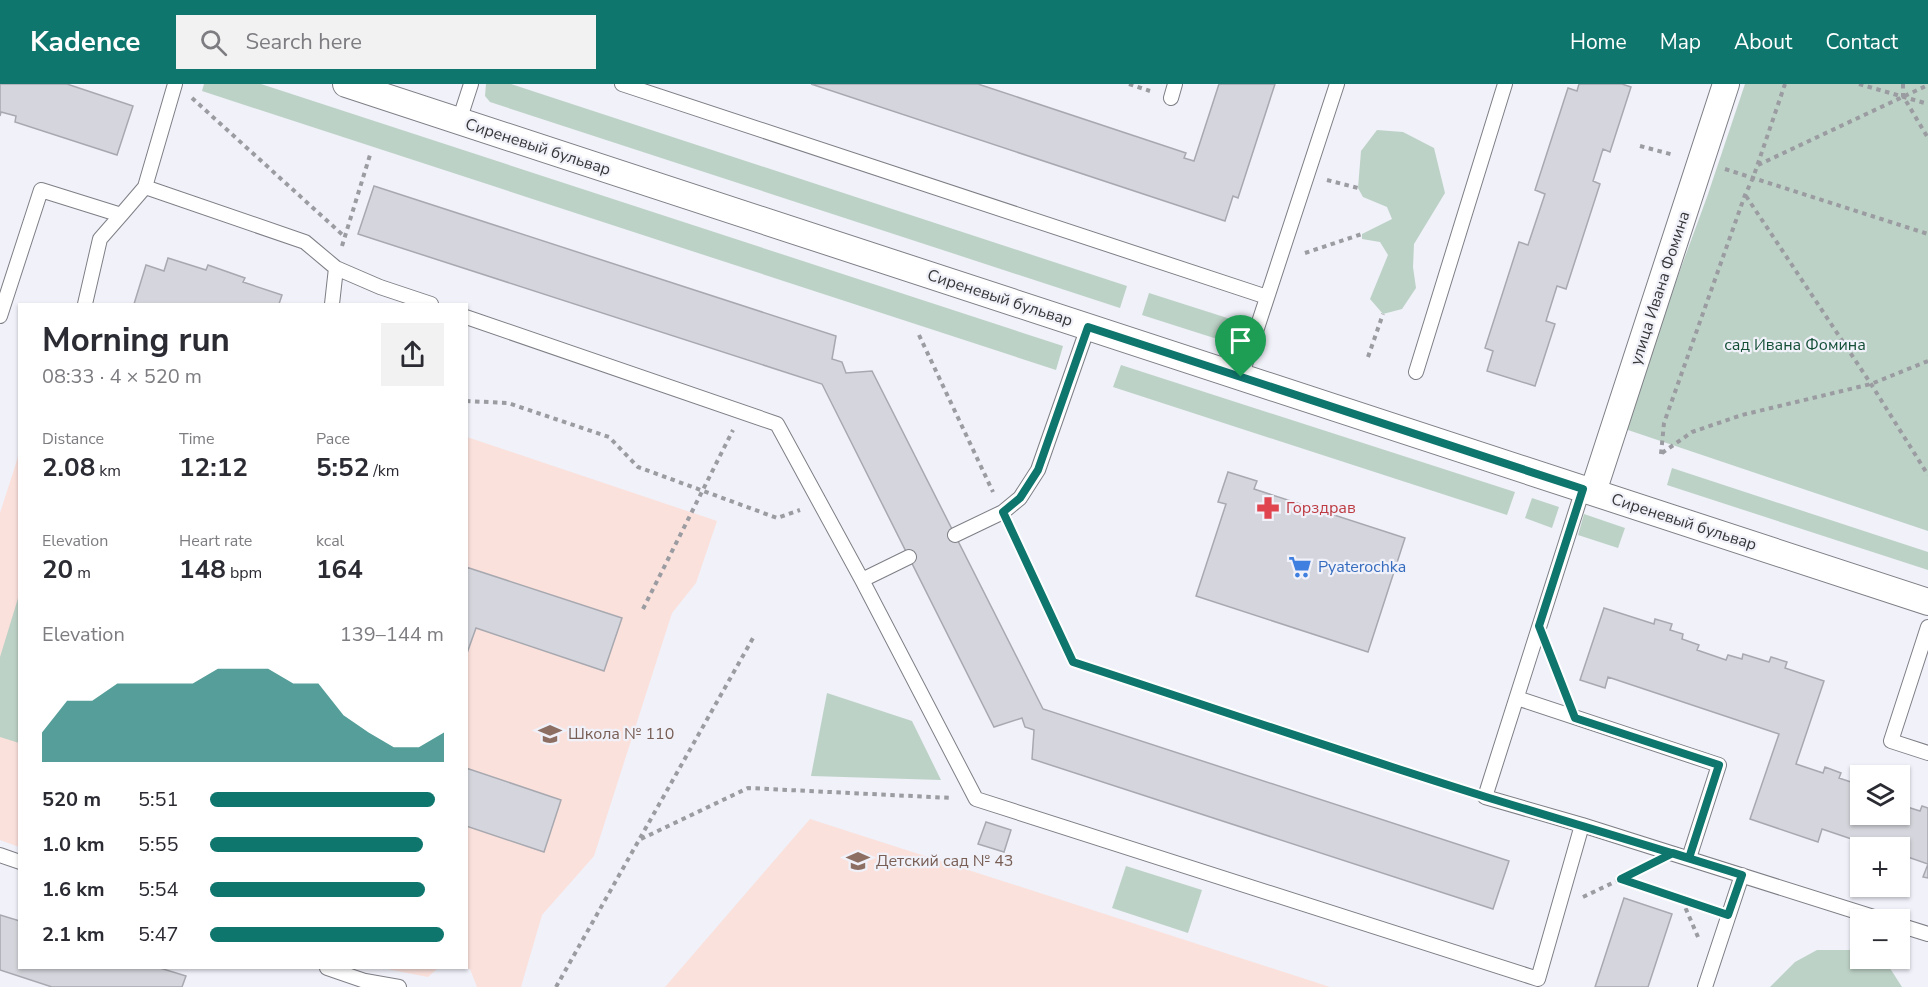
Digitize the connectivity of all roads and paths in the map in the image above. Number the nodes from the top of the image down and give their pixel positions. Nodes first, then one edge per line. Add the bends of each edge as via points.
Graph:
1 (175, 84) edge
2 (345, 84) edge
3 (471, 84) edge
4 (622, 84) edge
5 (1175, 84) edge
6 (1337, 84) edge
7 (1504, 84) edge
8 (1726, 84) edge
9 (1785, 84) edge
10 (1859, 84) edge
11 (1904, 84) edge
12 (1928, 85) edge
13 (1904, 96) junction
14 (192, 98) dead end
15 (1171, 98) dead end
16 (1928, 104) edge
17 (459, 121) junction
18 (1928, 138) edge
19 (1640, 146) dead end
20 (370, 155) dead end
21 (1701, 162) junction
22 (1758, 165) junction
23 (1309, 175) junction
24 (1754, 178) junction
25 (145, 188) junction
26 (1358, 189) dead end
27 (1745, 195) junction
28 (121, 215) junction
29 (1362, 234) dead end
30 (1928, 234) edge
31 (345, 237) junction
32 (1279, 262) junction
33 (336, 268) junction
34 (1267, 297) junction
35 (85, 303) edge
36 (332, 303) edge
37 (428, 303) edge
38 (1383, 314) dead end
39 (0, 316) edge
40 (468, 318) edge
41 (1088, 327) junction
42 (919, 335) dead end
43 (1368, 357) dead end
44 (1928, 361) edge
45 (1416, 372) dead end
46 (1241, 377) junction
47 (1871, 384) junction
48 (468, 401) edge
49 (742, 412) junction
50 (1928, 476) edge
51 (703, 490) junction
52 (1588, 490) junction
53 (820, 502) junction
54 (1003, 512) junction
55 (955, 535) dead end
56 (909, 556) dead end
57 (862, 579) junction
58 (1928, 602) edge
59 (643, 609) dead end
60 (1539, 626) junction
61 (1928, 627) edge
62 (753, 639) dead end
63 (1517, 698) junction
64 (1575, 718) junction
65 (1928, 753) edge
66 (1485, 796) junction
67 (976, 799) junction
68 (1582, 825) junction
69 (639, 839) junction
70 (1673, 853) junction
71 (0, 855) edge
72 (1689, 858) junction
73 (18, 861) edge
74 (1742, 875) junction
75 (1621, 879) junction
76 (1682, 899) junction
77 (1558, 909) junction
78 (1850, 909) edge
79 (1728, 915) junction
80 (1910, 928) edge
81 (1928, 934) edge
82 (329, 969) edge
83 (1711, 969) junction
84 (364, 984) edge
85 (399, 987) edge
86 (556, 987) edge
87 (1705, 987) edge

1 - 25 lane
2 - 17 street, Сиреневый бульвар
3 - 17 lane
4 - 34 lane
5 - 15 lane
6 - 23 lane
7 - 45 lane
8 - 21 street, улица Ивана Фомина
9 - 22 path
10 - 13 path
11 - 13 path
12 - 13 path
13 - 16 path
13 - 18 path
13 - 22 path
14 - 31 path
17 - 41 street, Сиреневый бульвар
19 - 21 path
20 - 31 path
21 - 24 path
21 - 52 street, улица Ивана Фомина
22 - 24 path
23 - 26 path
23 - 32 lane
24 - 27 path
24 - 30 path
25 - 28 lane
25 - 33 lane via 305,242
27 - 47 path
27 - 47 path via 1664,423 1661,454 1692,432 1742,415
28 - 35 lane via 100,239
28 - 39 lane via 41,190
29 - 32 path
31 - 33 path
32 - 34 lane
33 - 36 lane
33 - 37 lane
34 - 46 lane
38 - 43 path
40 - 49 lane
41 - 46 street, Сиреневый бульвар
41 - 54 lane via 1038,470 1020,498
42 - 54 path
44 - 47 path
46 - 52 street, Сиреневый бульвар
47 - 50 path
48 - 51 path via 508,403 609,437 638,467
49 - 51 path
49 - 53 lane via 777,424
51 - 53 path via 777,518
51 - 59 path
52 - 58 street, Сиреневый бульвар
52 - 60 lane
53 - 57 lane
54 - 55 lane
54 - 66 path via 1073,662
56 - 57 lane
57 - 67 lane
60 - 63 lane
60 - 64 path
61 - 65 lane via 1891,741
62 - 69 path
63 - 64 lane
63 - 66 lane
64 - 72 lane via 1719,765
66 - 68 lane
67 - 69 path via 748,788
67 - 77 lane via 1538,979
68 - 70 lane
68 - 77 lane
69 - 86 path
70 - 72 lane
70 - 75 path
71 - 73 lane
72 - 74 lane
74 - 78 lane
74 - 79 lane
75 - 76 path
75 - 77 path
76 - 79 path
76 - 83 path
79 - 83 lane
80 - 81 lane
82 - 84 lane
83 - 87 lane
84 - 85 lane

